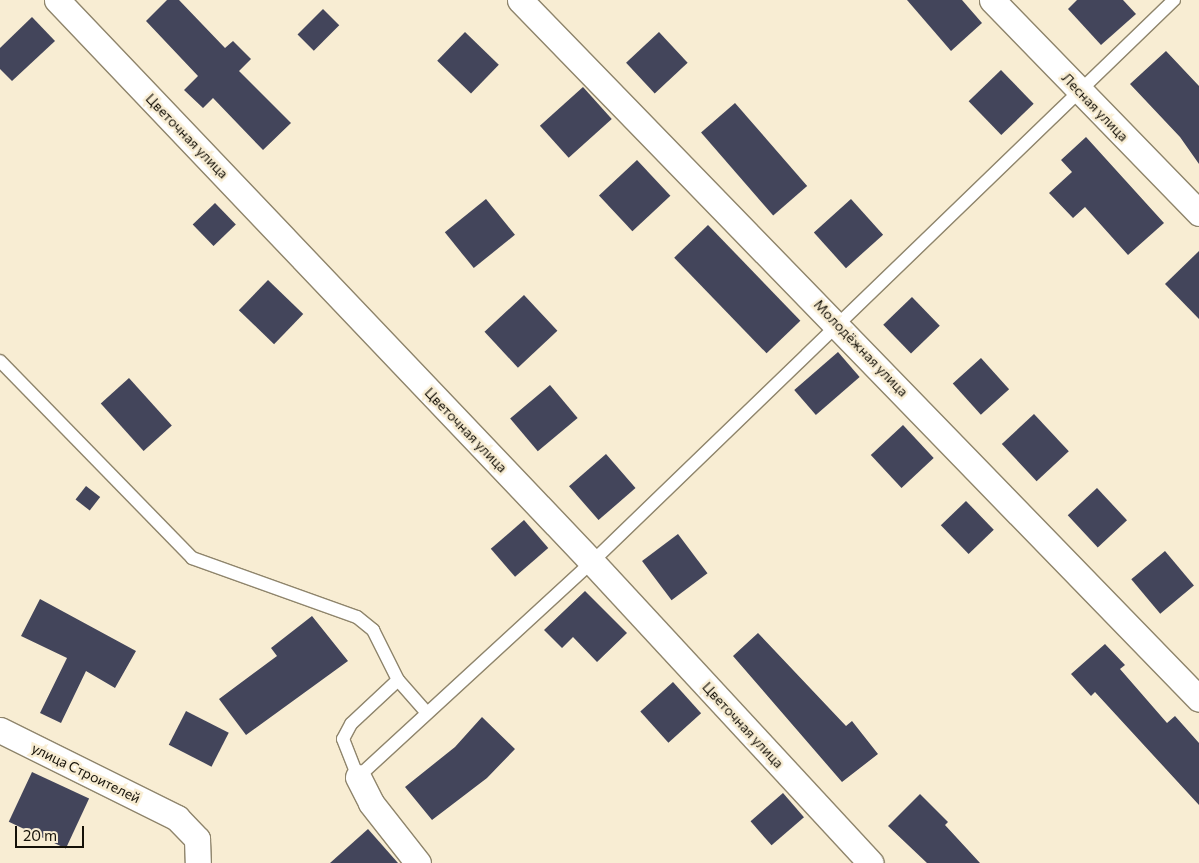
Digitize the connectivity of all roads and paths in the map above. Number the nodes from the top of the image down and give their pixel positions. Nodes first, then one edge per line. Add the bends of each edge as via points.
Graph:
1 (57, 0) edge
2 (520, 0) edge
3 (992, 0) edge
4 (1174, 0) edge
5 (1080, 92) junction
6 (1199, 213) edge
7 (838, 324) junction
8 (0, 361) edge
9 (592, 562) junction
10 (398, 680) junction
11 (1199, 699) edge
12 (427, 713) junction
13 (0, 730) edge
14 (358, 777) junction
15 (198, 863) edge
16 (418, 863) edge
17 (871, 863) edge

1 - 9 street, Цветочная улица
2 - 7 street, Молодёжная улица
3 - 5 street, Лесная улица
4 - 5 lane
5 - 6 street, Лесная улица
5 - 7 lane
7 - 9 lane
7 - 11 street, Молодёжная улица
8 - 10 lane via 192,558 357,617 373,630
9 - 12 lane
9 - 17 street, Цветочная улица
10 - 12 lane
10 - 14 lane via 351,724 343,739
12 - 14 lane
13 - 15 street, улица Строителей via 176,818 197,839
14 - 16 street via 371,803

